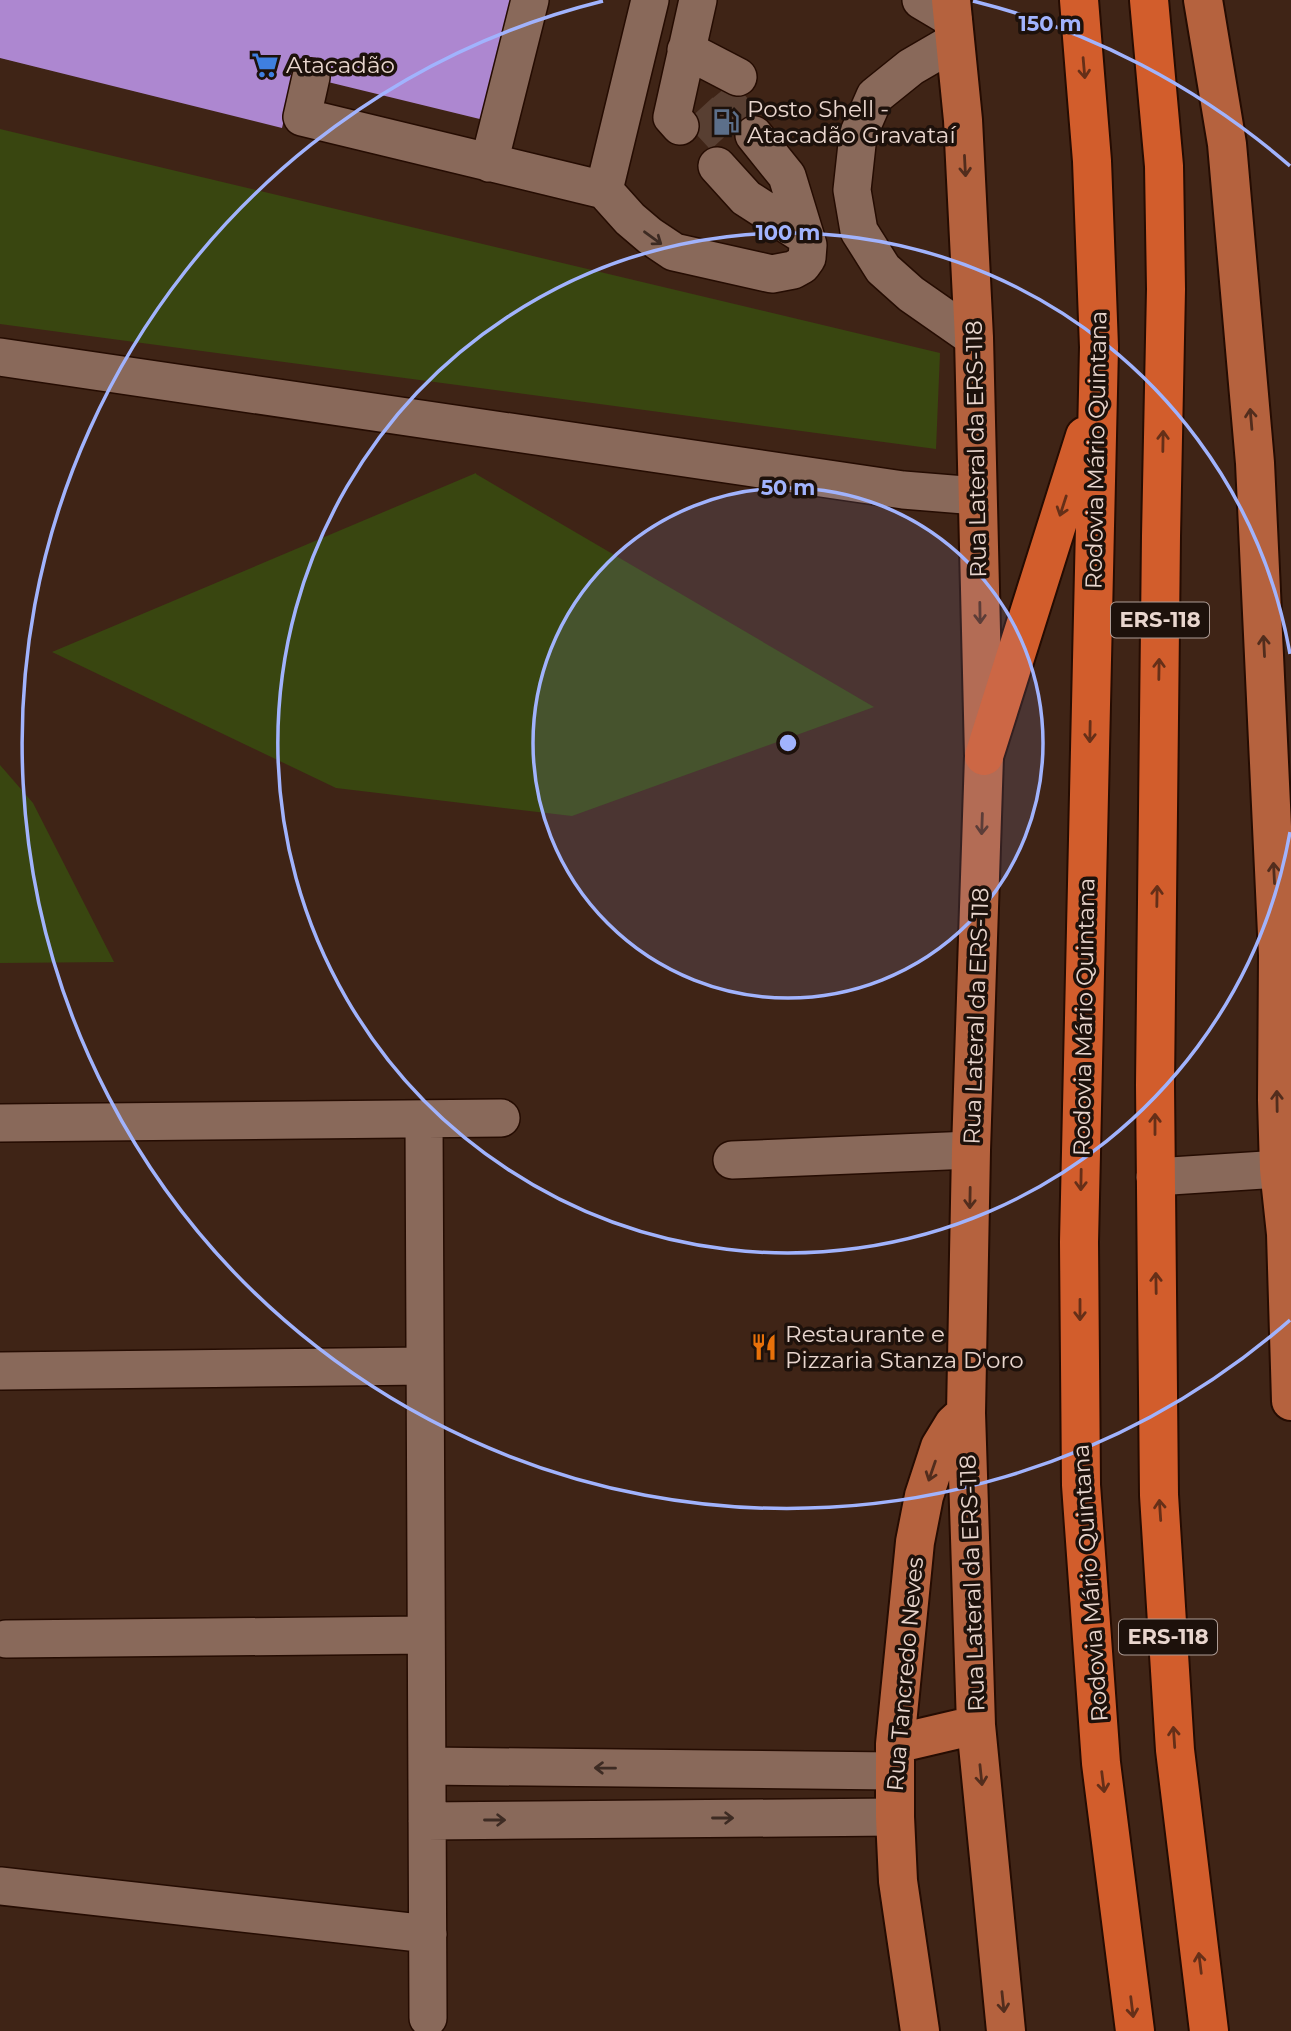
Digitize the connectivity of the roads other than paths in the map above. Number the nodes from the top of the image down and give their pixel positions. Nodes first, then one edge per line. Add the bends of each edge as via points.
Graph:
1 (530, 0) edge
2 (650, 0) edge
3 (698, 0) edge
4 (921, 0) edge
5 (1079, 0) edge
6 (1149, 0) edge
7 (1203, 0) edge
8 (953, 21) edge
9 (312, 77) dead end
10 (697, 89) tunnel mouth
11 (489, 163) junction
12 (604, 190) junction
13 (806, 236) junction
14 (974, 338) junction
15 (0, 357) edge
16 (1099, 394) junction
17 (977, 496) junction
18 (984, 756) junction
19 (500, 1118) dead end
20 (424, 1119) junction
21 (0, 1123) edge
22 (971, 1150) junction
23 (732, 1160) dead end
24 (1285, 1163) edge
25 (1155, 1177) junction
26 (1289, 1233) edge
27 (425, 1366) junction
28 (1, 1371) edge
29 (1291, 1401) edge
30 (966, 1413) junction
31 (426, 1635) junction
32 (6, 1639) dead end
33 (976, 1724) junction
34 (894, 1758) junction
35 (427, 1766) junction
36 (646, 1769) junction
37 (802, 1770) junction
38 (895, 1817) junction
39 (804, 1818) junction
40 (646, 1819) junction
41 (427, 1821) junction
42 (0, 1886) edge
43 (428, 1934) junction
44 (428, 2018) dead end
45 (920, 2031) edge
46 (1006, 2031) edge
47 (1135, 2031) edge
48 (1209, 2031) edge

1 - 11 street
2 - 12 street
3 - 10 street
4 - 8 street
5 -> 16 highway, Rodovia Mário Quintana / ERS-118 via 1092,161
25 -> 6 highway, ERS-118 via 1166,289 1164,166
24 -> 7 main road via 1277,1100 1278,955 1255,463 1227,144
8 -> 14 main road, Rua Lateral da ERS-118
8 - 14 street via 911,67 875,96 858,135 852,190 859,231 883,268 911,294
9 - 11 street via 302,117
11 - 12 street
12 -> 13 street via 630,219 674,252 724,265 772,274 793,270 807,258
13 - 13 street via 802,159 744,143 746,198
14 - 17 main road, Rua Lateral da ERS-118
15 - 17 street via 889,488
16 -> 18 highway
16 -> 47 highway, Rodovia Mário Quintana / ERS-118 via 1079,1242 1081,1485 1101,1763
17 -> 18 main road, Rua Lateral da ERS-118
18 -> 22 main road, Rua Lateral da ERS-118
19 - 20 street
20 - 21 street
20 - 27 street
22 - 23 street
22 -> 30 main road, Rua Lateral da ERS-118
24 - 25 street
24 - 26 main road
48 -> 25 highway, ERS-118 via 1175,1750 1159,1495
26 - 29 main road
27 - 28 street
27 - 31 street
30 - 33 main road, Rua Lateral da ERS-118
30 -> 34 main road, Rua Tancredo Neves via 940,1447 924,1496 915,1542
31 - 32 street
31 - 35 street
33 - 34 main road
33 -> 46 main road, Rua Lateral da ERS-118
34 - 37 street
34 - 38 main road, Rua Tancredo Neves
36 -> 35 street
35 - 41 street
36 - 37 street
36 - 40 street
37 - 39 street
38 - 39 street
38 - 45 main road, Rua Tancredo Neves via 898,1881
40 -> 39 street
41 -> 40 street
41 - 43 street
42 - 43 street
43 - 44 street

